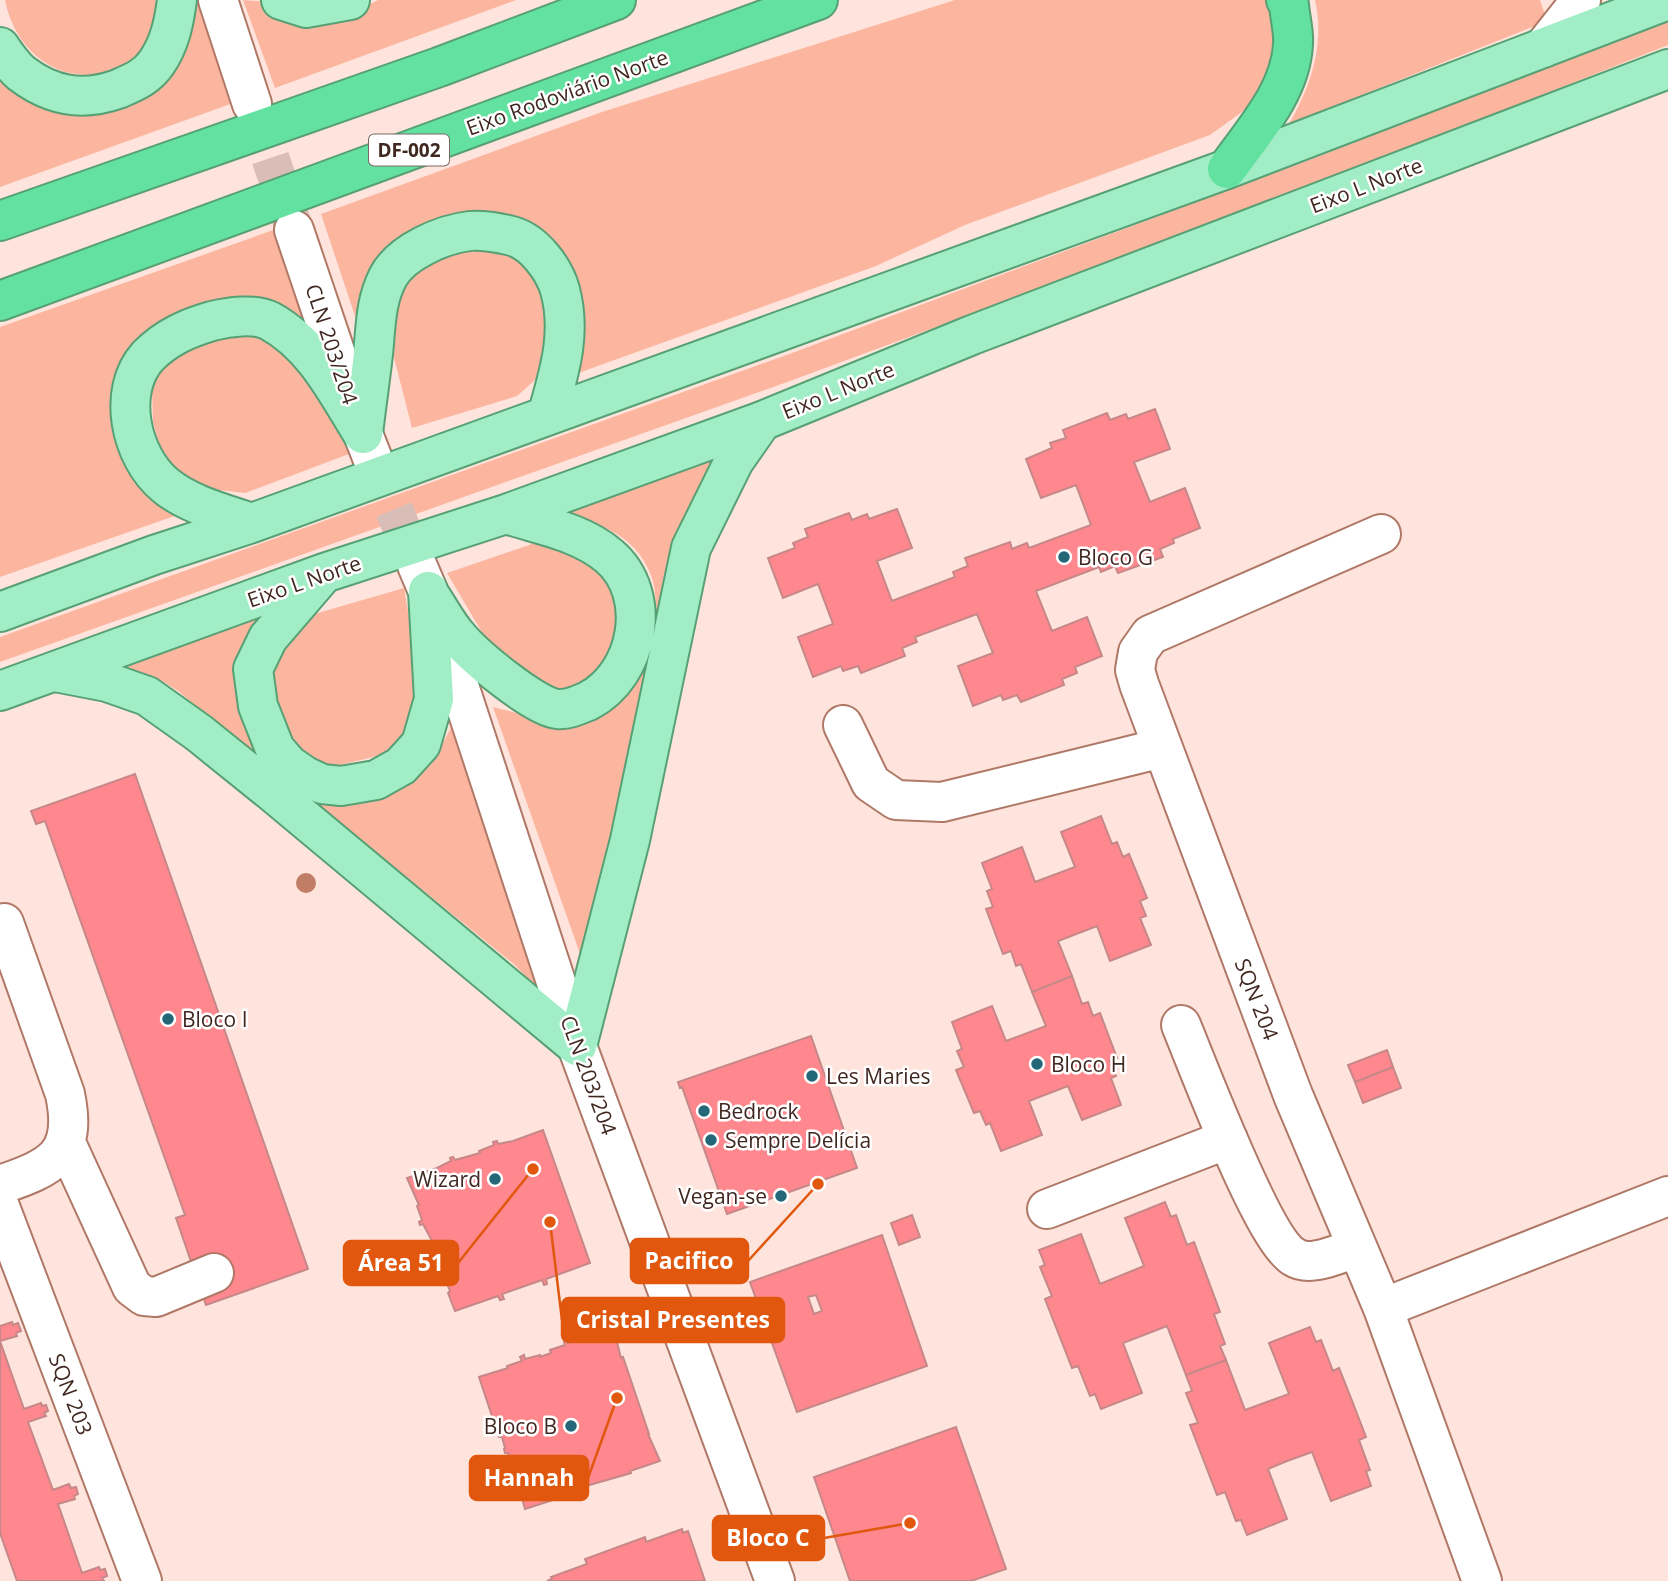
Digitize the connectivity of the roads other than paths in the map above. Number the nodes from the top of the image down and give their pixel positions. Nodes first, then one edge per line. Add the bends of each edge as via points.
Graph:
1 (177, 0) edge
2 (218, 0) edge
3 (281, 0) edge
4 (350, 0) edge
5 (616, 0) edge
6 (818, 0) edge
7 (1286, 0) edge
8 (1581, 0) edge
9 (1668, 0) edge
10 (0, 47) edge
11 (1543, 48) junction
12 (1668, 69) edge
13 (252, 104) tunnel mouth
14 (1227, 169) junction
15 (0, 221) edge
16 (295, 230) tunnel mouth
17 (0, 300) edge
18 (547, 416) junction
19 (762, 421) junction
20 (367, 445) junction
21 (506, 514) junction
22 (252, 523) junction
23 (1381, 534) dead end
24 (324, 573) junction
25 (422, 578) junction
26 (0, 611) edge
27 (53, 672) junction
28 (0, 691) edge
29 (843, 725) dead end
30 (1162, 748) junction
31 (4, 922) dead end
32 (1181, 1025) dead end
33 (577, 1046) junction
34 (1228, 1139) junction
35 (66, 1143) junction
36 (0, 1185) edge
37 (1668, 1196) edge
38 (0, 1207) edge
39 (1047, 1209) dead end
40 (1356, 1248) junction
41 (214, 1273) dead end
42 (1384, 1308) junction
43 (142, 1581) edge
44 (775, 1581) edge
45 (1482, 1581) edge

1 - 10 main road via 172,32 158,61 141,80 106,93 68,97 44,87 19,72
2 - 13 street
3 - 4 main road via 306,8
5 - 15 highway via 439,68
6 - 17 highway, Eixo Rodoviário Norte / DF-002
7 - 14 highway via 1293,43 1288,74 1270,109
8 - 11 street
9 - 11 main road
11 - 14 main road
12 - 19 main road, Eixo L Norte via 972,335
14 - 18 main road
16 - 20 street, CLN 203/204
18 - 20 main road via 566,334 559,288 547,264 514,236 470,231 428,243 390,273 376,313
18 - 22 main road
19 - 21 main road, Eixo L Norte
19 - 33 main road via 734,461 691,548 630,840
20 - 22 main road via 313,354 266,319 228,317 176,333 147,357 136,380 128,408 134,436 164,485 200,505
21 - 24 main road, Eixo L Norte
21 - 25 main road via 580,537 609,555 623,571 633,595 635,633 624,663 598,696 558,709 513,686 458,638
22 - 26 main road
23 - 30 street, SQN 204 via 1145,639 1135,670
24 - 25 main road via 268,638 253,669 258,706 275,748 305,776 341,786 376,780 401,766 421,744 433,699
24 - 27 main road, Eixo L Norte
25 - 33 street, CLN 203/204
27 - 28 main road, Eixo L Norte
27 - 33 main road via 107,682 147,696 199,733
29 - 30 street via 871,783 896,800 942,802
30 - 40 street, SQN 204
31 - 35 street via 65,1094 69,1114
32 - 34 street
33 - 44 street, CLN 203/204
34 - 39 street
34 - 40 street via 1273,1232 1289,1253 1308,1261
35 - 36 street via 41,1171
35 - 41 street via 132,1287 144,1296 156,1297
37 - 42 street
38 - 43 street, SQN 203
40 - 42 street, SQN 204
42 - 45 street, SQN 204

